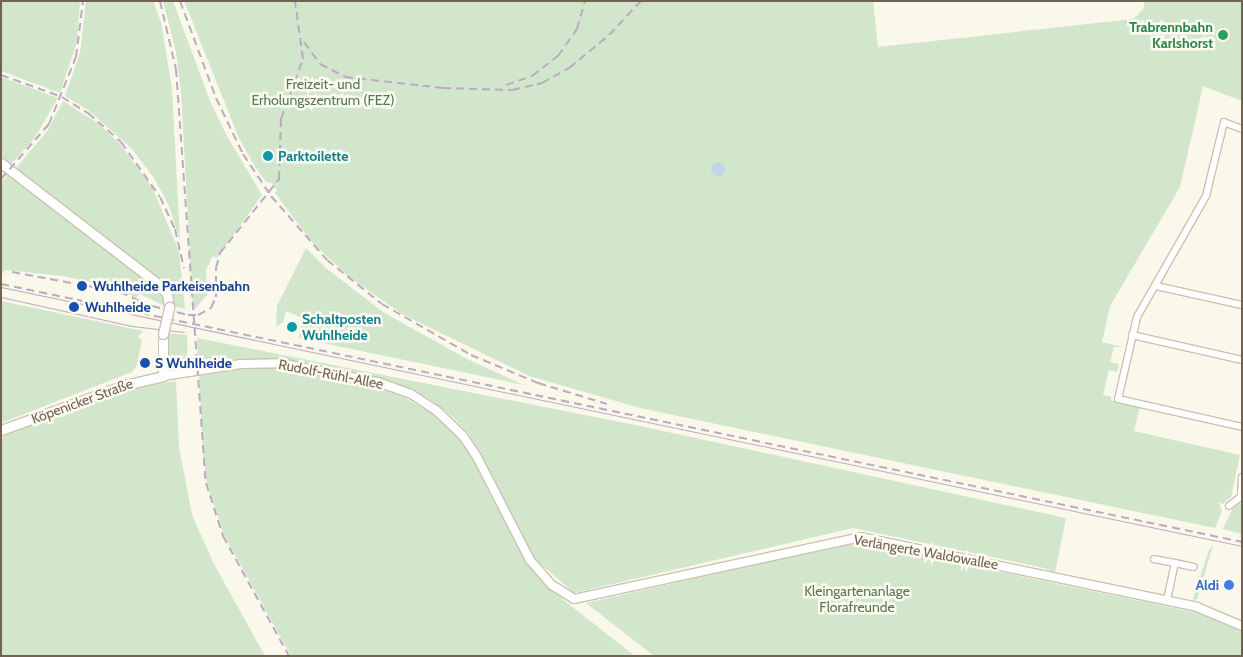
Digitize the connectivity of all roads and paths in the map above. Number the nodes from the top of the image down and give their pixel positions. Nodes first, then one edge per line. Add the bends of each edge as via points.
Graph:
1 (1242, 130) edge
2 (1, 163) edge
3 (1156, 286) junction
4 (1242, 305) edge
5 (1132, 335) junction
6 (1242, 360) edge
7 (163, 376) junction
8 (1242, 427) edge
9 (1, 430) edge
10 (1242, 477) edge
11 (1241, 496) edge
12 (1229, 506) dead end
13 (1154, 559) dead end
14 (1175, 563) junction
15 (1194, 567) dead end
16 (569, 598) joint
17 (1167, 600) junction
18 (1242, 626) edge

1 - 3 street via 1224,122 1206,196
2 - 7 main road, bridge via 161,286 167,294 169,307 163,334
3 - 4 street
3 - 5 street via 1137,317
5 - 6 street
5 - 8 street via 1118,399
7 - 9 main road, Köpenicker Straße via 125,385
7 - 16 street, Rudolf-Rühl-Allee via 242,364 280,363 378,382 411,394 436,410 463,436 530,560
10 - 11 street
11 - 12 street
13 - 14 street
14 - 15 street
14 - 17 street
16 - 17 street, Verlängerte Waldowallee via 586,598 854,537
17 - 18 street, Verlängerte Waldowallee via 1206,609

